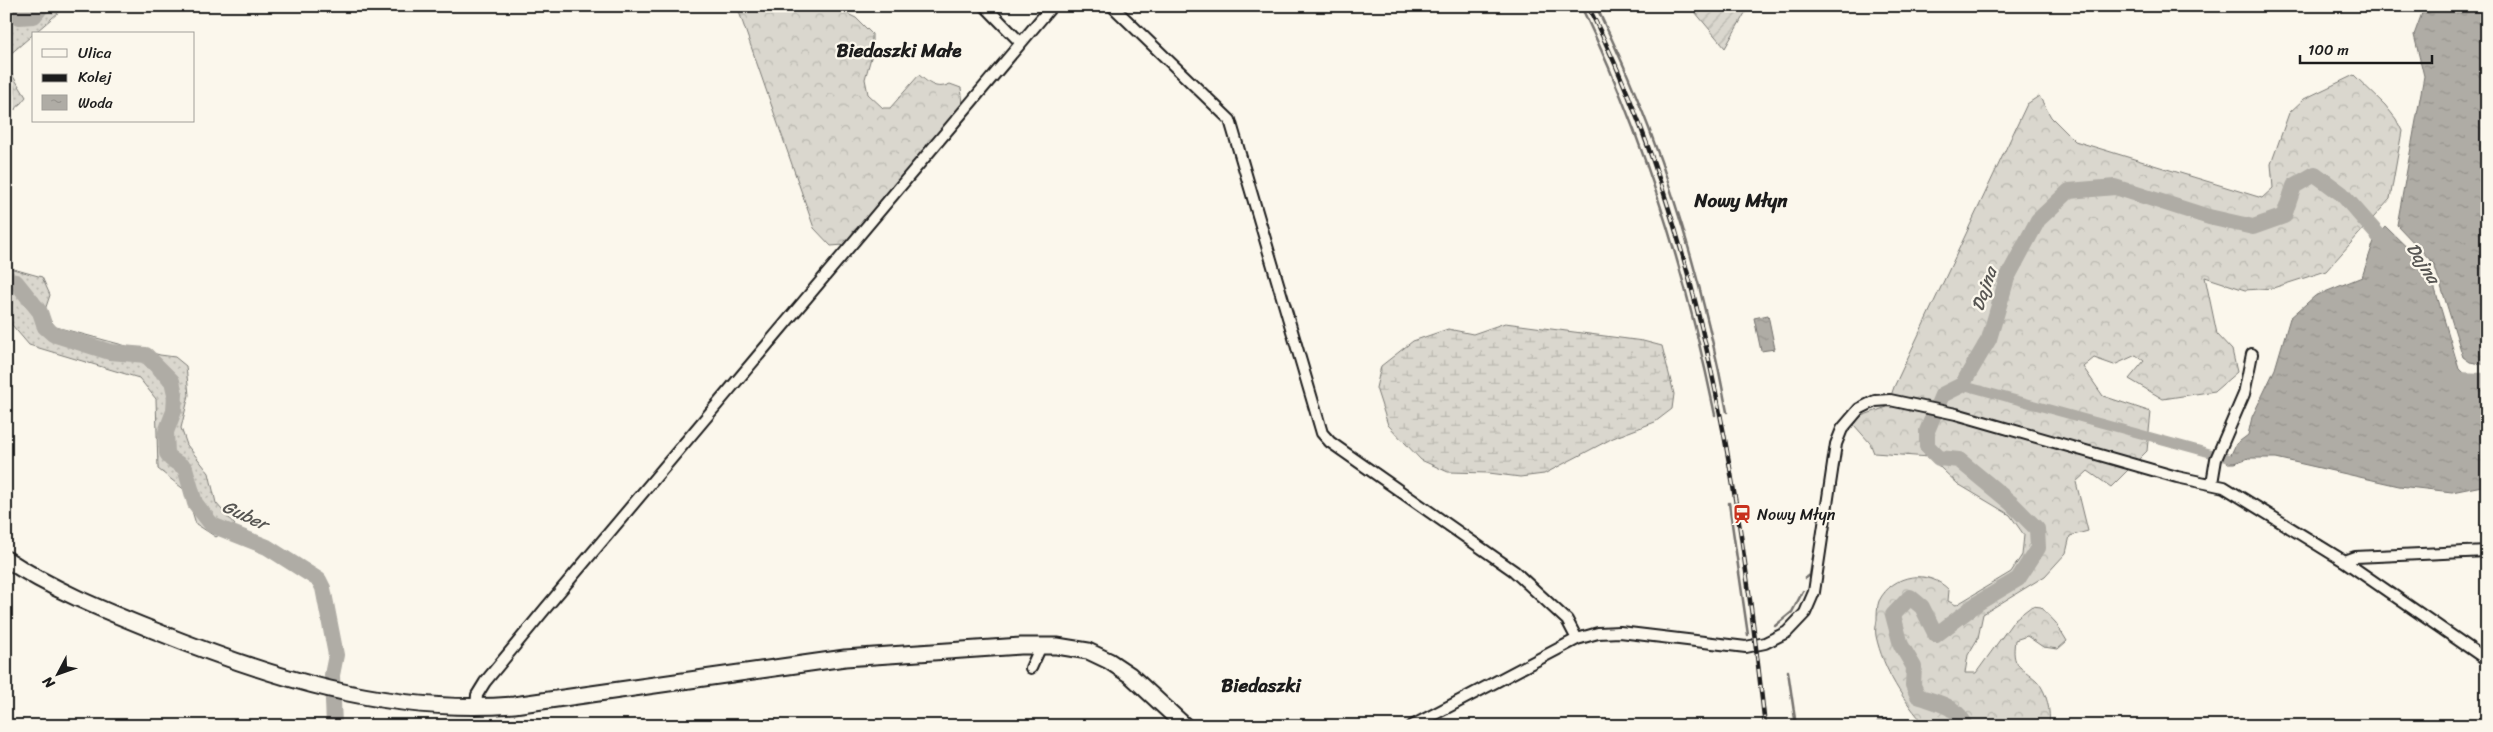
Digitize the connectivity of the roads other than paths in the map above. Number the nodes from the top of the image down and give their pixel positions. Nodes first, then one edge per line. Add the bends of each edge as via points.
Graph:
1 (985, 6) edge
2 (1052, 6) edge
3 (1112, 6) edge
4 (1021, 43) junction
5 (2252, 354) dead end
6 (2212, 483) junction
7 (2487, 551) edge
8 (6, 559) edge
9 (2344, 561) junction
10 (1577, 639) junction
11 (1041, 646) junction
12 (2487, 660) edge
13 (1031, 668) dead end
14 (476, 708) junction
15 (1186, 726) edge
16 (1412, 726) edge

1 - 4 street
2 - 4 street
3 - 10 street via 1230,120 1322,433 1330,442 1514,571 1567,620
4 - 14 street via 544,609 485,682 477,695
5 - 6 street via 2244,394 2216,459
6 - 9 street via 2240,495
6 - 10 street via 2177,477 1915,404 1875,401 1859,408 1842,429 1836,444 1814,592 1802,617 1783,635 1765,644 1741,647 1620,632 1598,633
7 - 9 street via 2355,557
8 - 14 main road via 105,611 249,666 343,692 422,706
9 - 12 street
10 - 16 street
11 - 13 street
11 - 14 main road via 845,658 543,702
11 - 15 main road via 1078,649 1110,661

